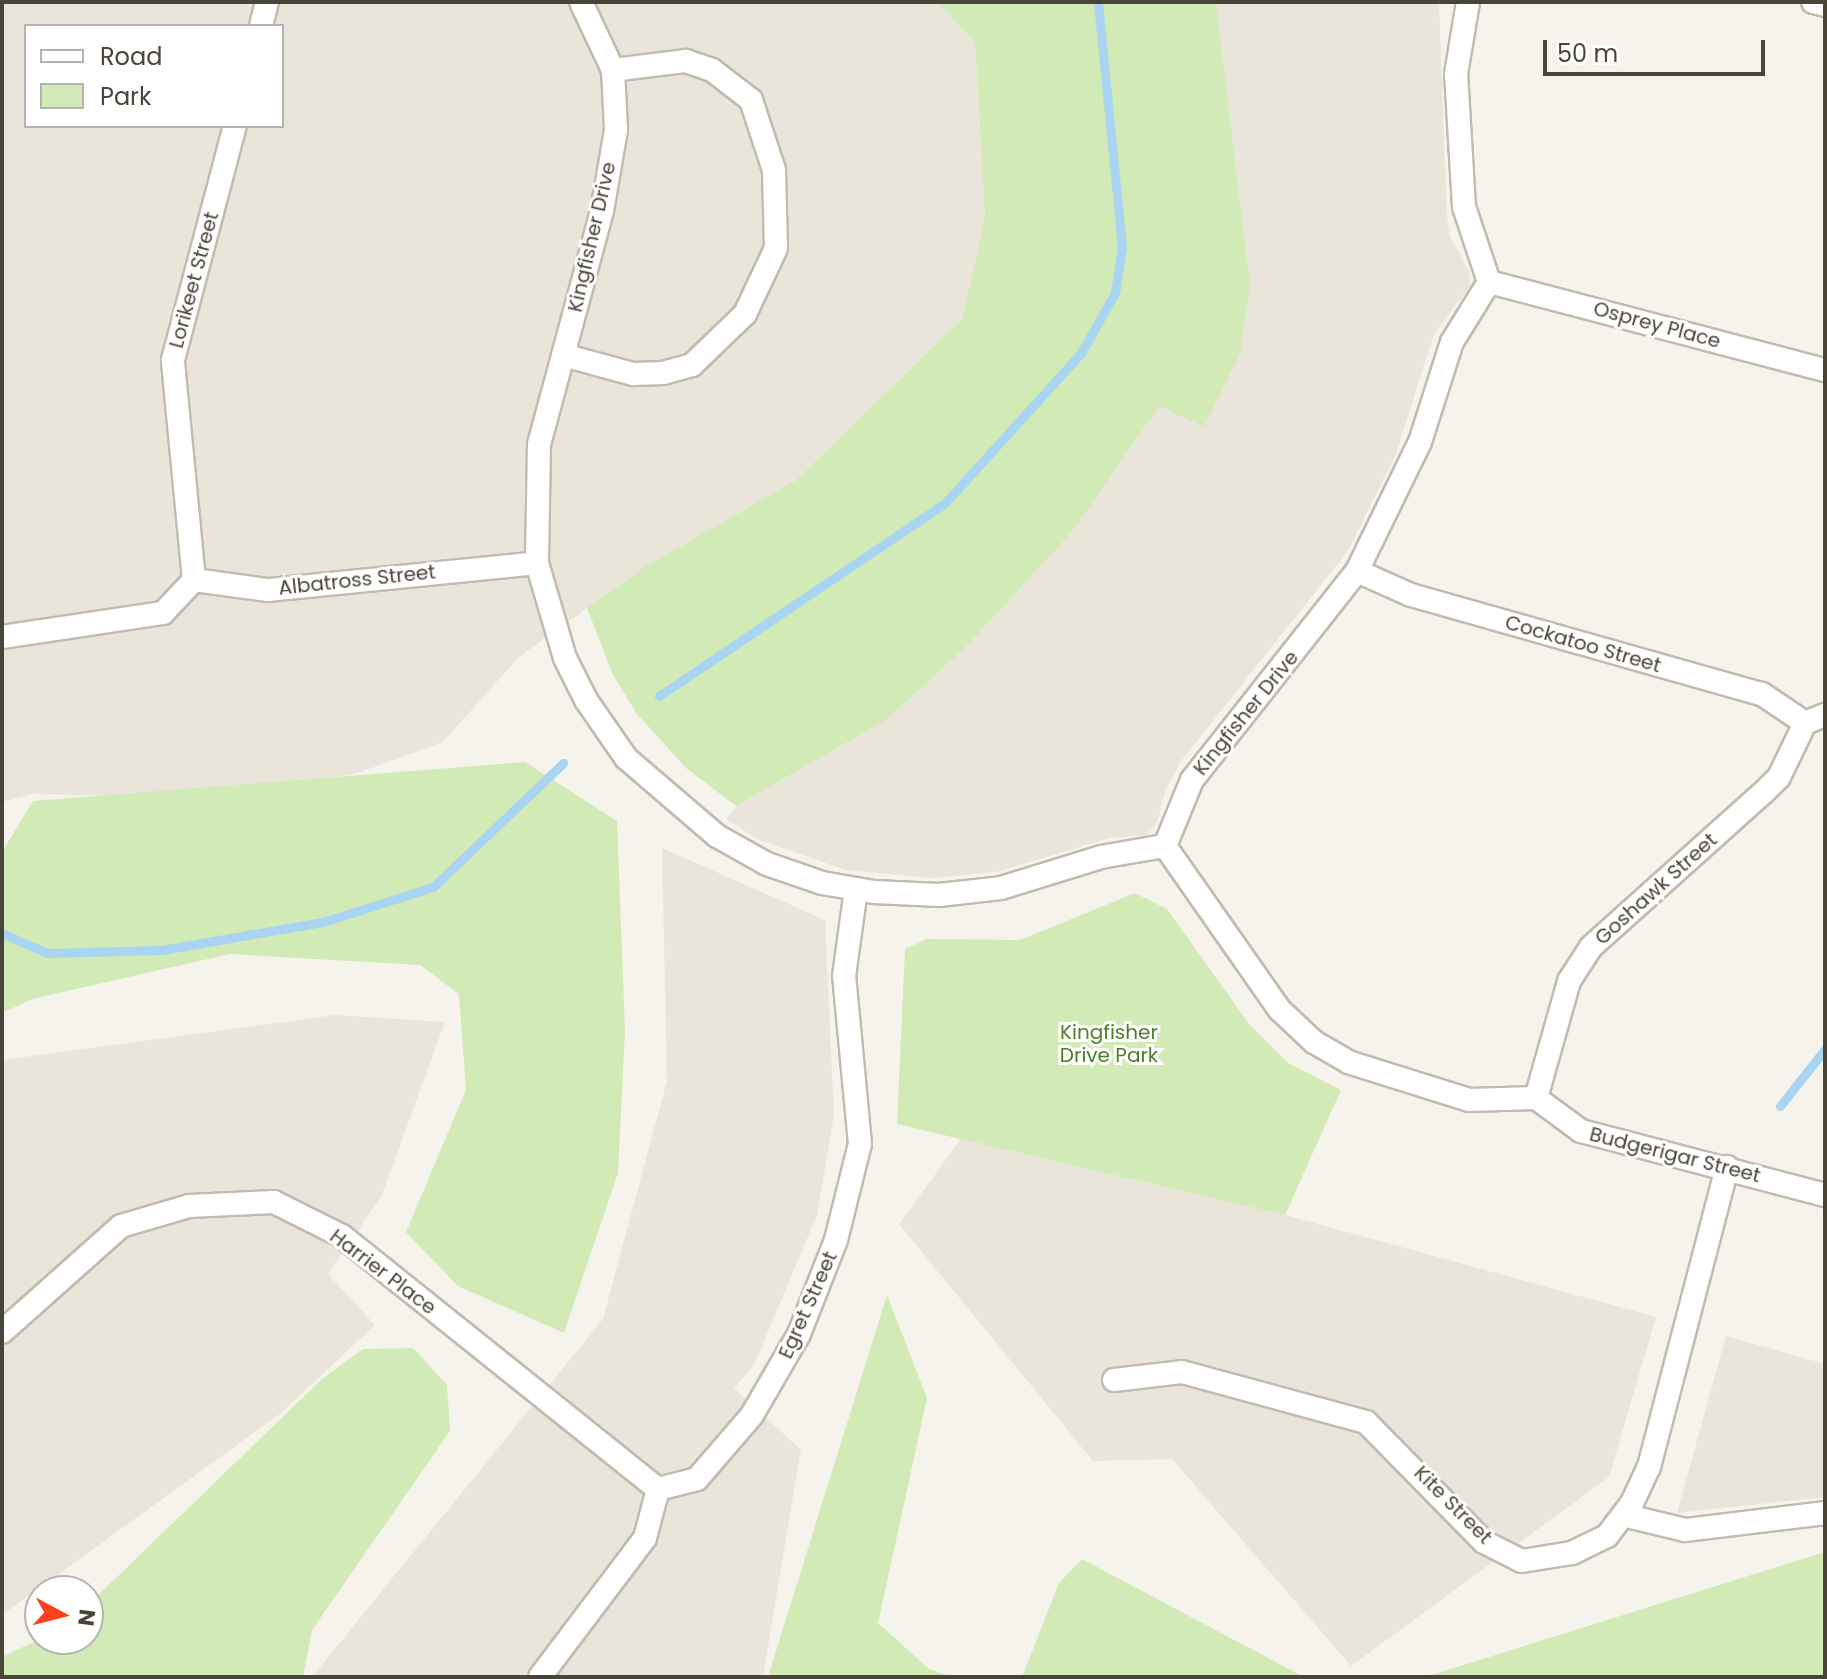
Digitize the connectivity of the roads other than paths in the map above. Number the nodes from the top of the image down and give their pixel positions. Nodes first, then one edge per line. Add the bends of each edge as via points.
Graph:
1 (267, 2) edge
2 (581, 2) edge
3 (1468, 2) edge
4 (1813, 2) edge
5 (1825, 5) edge
6 (262, 24) edge
7 (613, 70) junction
8 (234, 128) edge
9 (1489, 282) junction
10 (563, 355) junction
11 (1825, 370) edge
12 (537, 563) junction
13 (1357, 571) junction
14 (194, 580) junction
15 (2, 637) edge
16 (1815, 719) edge
17 (1165, 846) junction
18 (856, 890) junction
19 (1536, 1098) junction
20 (1727, 1167) junction
21 (1825, 1195) edge
22 (2, 1332) edge
23 (1114, 1380) dead end
24 (658, 1489) junction
25 (1825, 1513) edge
26 (1623, 1515) junction
27 (540, 1677) edge

1 - 6 street
2 - 7 street, Kingfisher Drive
3 - 9 street via 1456,64 1464,207
4 - 5 street
7 - 10 street, Kingfisher Drive via 616,130 602,211
7 - 10 street via 686,61 712,70 751,100 774,170 776,248 745,314 692,365 633,374
8 - 14 street, Lorikeet Street via 173,360
9 - 11 street, Osprey Place
9 - 13 street, Kingfisher Drive via 1452,342 1420,442
10 - 12 street, Kingfisher Drive via 539,445
12 - 14 street, Albatross Street via 268,590
12 - 18 street, Kingfisher Drive via 574,677 599,723 641,774 683,812 736,848 785,871
13 - 16 street, Cockatoo Street via 1411,595 1762,694
13 - 17 street, Kingfisher Drive via 1197,773
14 - 15 street via 163,613
16 - 19 street, Goshawk Street via 1779,777 1602,935 1579,963 1562,1001
17 - 18 street, Kingfisher Drive via 1101,857 983,891 928,895
17 - 19 street via 1280,1010 1314,1042 1348,1062 1469,1100
18 - 24 street, Egret Street via 844,976 860,1144 836,1240 799,1334 752,1415 697,1479
19 - 20 street, Budgerigar Street via 1581,1131
20 - 21 street, Budgerigar Street
20 - 26 street, Kite Street via 1649,1467
22 - 24 street, Harrier Place via 121,1226 189,1206 274,1202 342,1236
23 - 26 street, Kite Street via 1182,1372 1366,1422 1484,1542 1522,1561 1572,1553 1607,1536
24 - 27 street via 645,1538
25 - 26 street via 1685,1530

